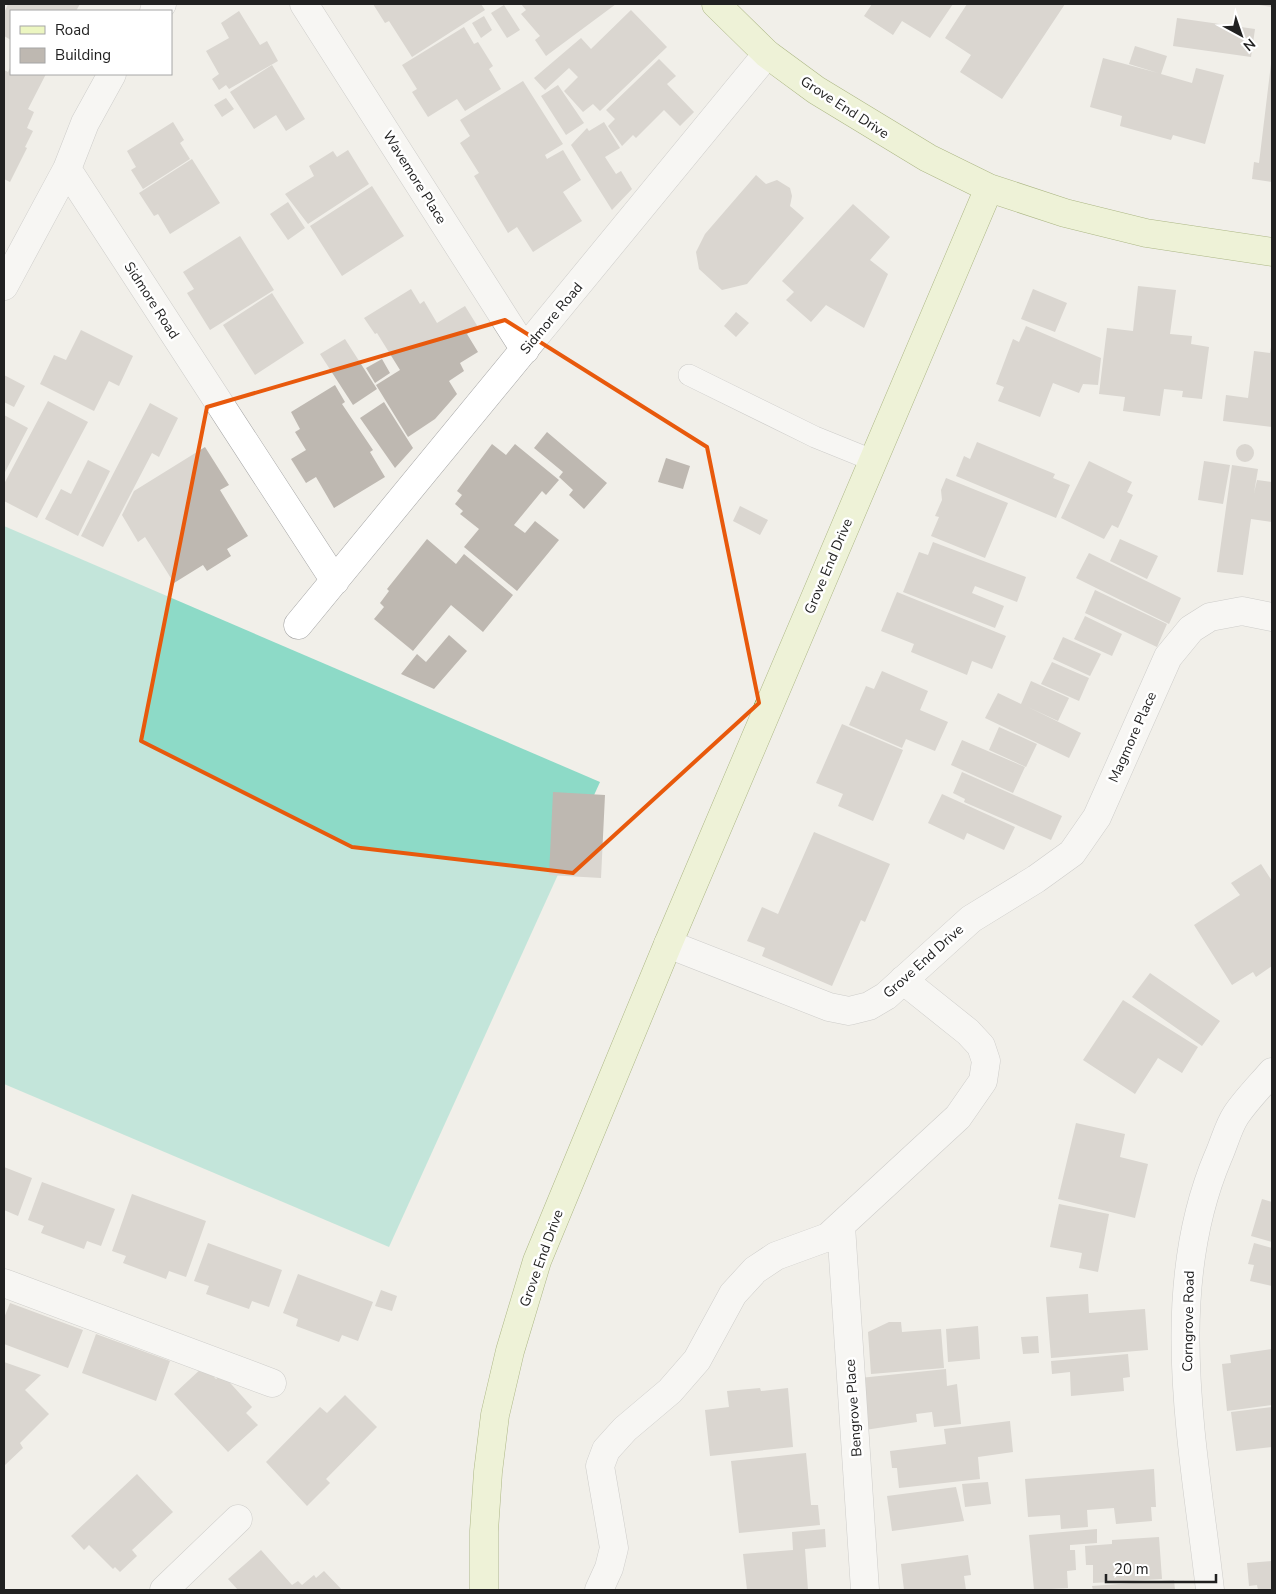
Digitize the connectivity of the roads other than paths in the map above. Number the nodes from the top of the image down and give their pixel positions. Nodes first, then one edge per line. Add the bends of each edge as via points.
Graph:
1 (304, 4) edge
2 (716, 4) edge
3 (767, 54) junction
4 (111, 75) edge
5 (66, 169) junction
6 (989, 188) junction
7 (1272, 252) edge
8 (4, 286) edge
9 (525, 350) junction
10 (690, 375) dead end
11 (872, 460) junction
12 (335, 581) junction
13 (1272, 618) edge
14 (298, 626) dead end
15 (1006, 896) joint
16 (668, 944) junction
17 (903, 980) junction
18 (1272, 1072) edge
19 (841, 1226) junction
20 (4, 1283) edge
21 (272, 1383) dead end
22 (238, 1519) dead end
23 (164, 1590) edge
24 (484, 1590) edge
25 (599, 1590) edge
26 (865, 1590) edge
27 (1210, 1590) edge

1 - 9 street, Wavemore Place
2 - 3 street, Grove End Drive
3 - 6 street, Grove End Drive via 873,126
3 - 9 street, Sidmore Road
4 - 5 street via 85,123
5 - 8 street
5 - 12 street, Sidmore Road
6 - 7 street, Grove End Drive via 1065,213 1146,233
6 - 11 street, Grove End Drive
9 - 12 street, Sidmore Road
10 - 11 lane via 815,437
11 - 16 street, Grove End Drive
12 - 14 street, Sidmore Road
13 - 15 street, Magmore Place via 1242,611 1210,617 1191,629 1168,657 1097,817 1072,853
15 - 17 street, Grove End Drive via 971,919
16 - 17 street, Grove End Drive via 829,1007 849,1011 869,1006
16 - 24 street, Grove End Drive via 537,1261 510,1351 495,1415 488,1472
17 - 19 street via 981,1046 986,1061 984,1080 958,1117
18 - 27 street, Corngrove Road via 1235,1116 1209,1178 1189,1258 1185,1328 1188,1393
19 - 25 street via 828,1237 776,1256 755,1270 733,1294 697,1360 670,1391 625,1429 606,1450 600,1466 614,1548
19 - 26 street, Bengrove Place
20 - 21 street
22 - 23 street

